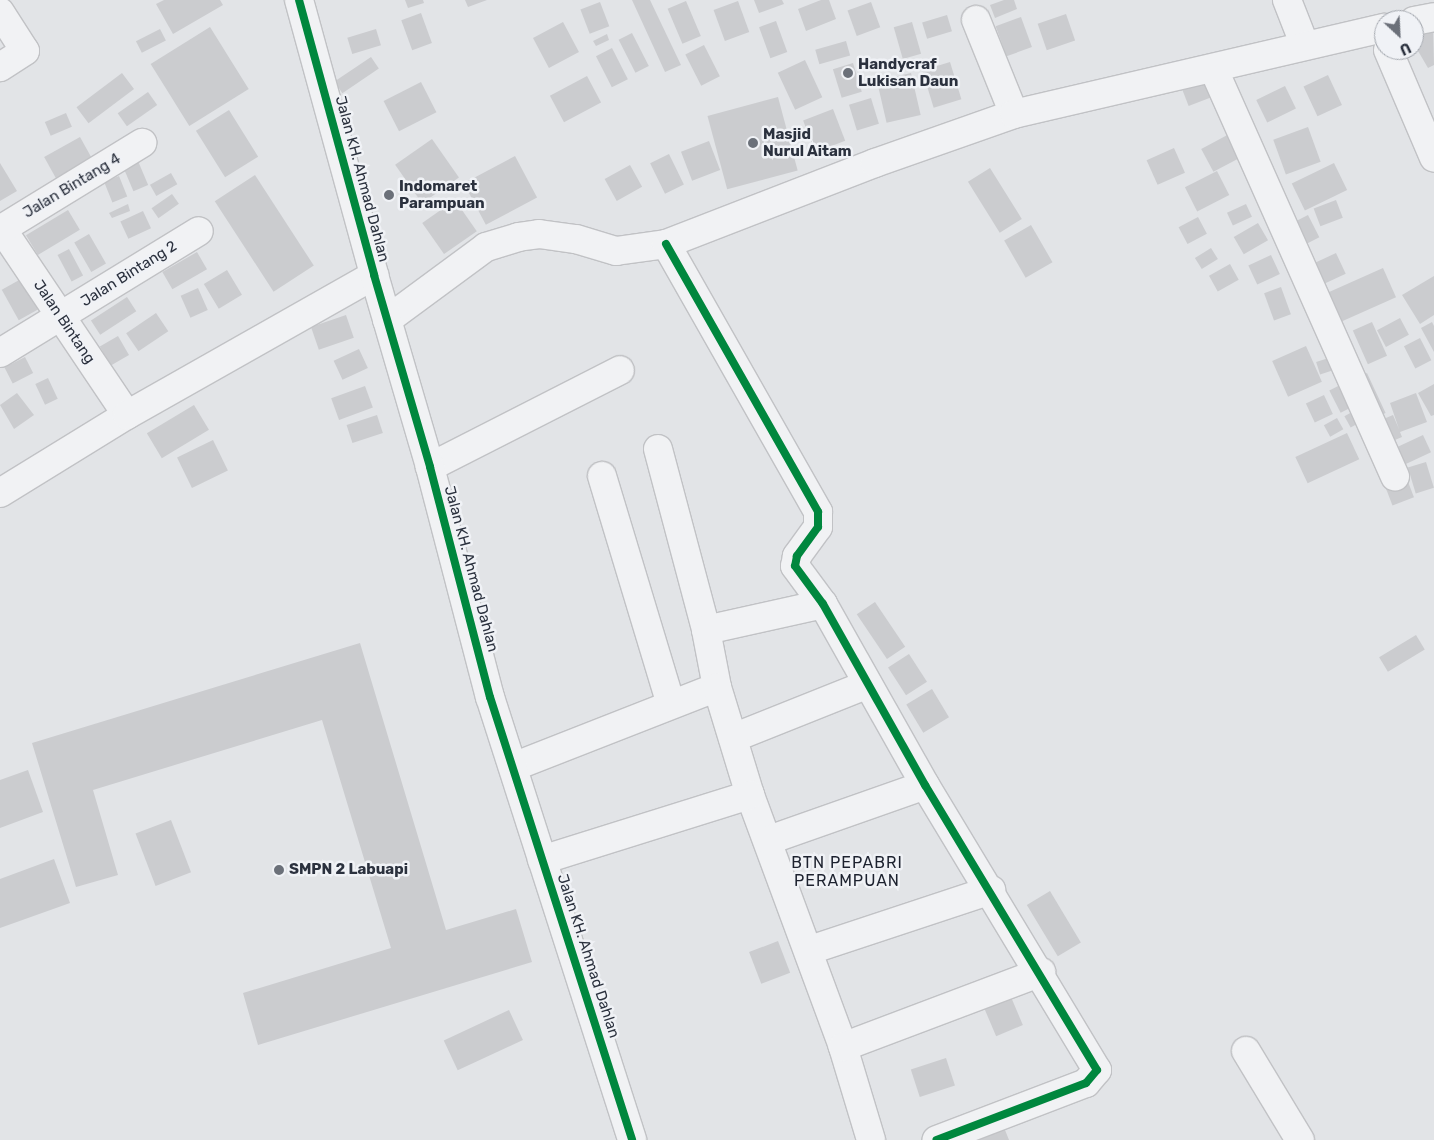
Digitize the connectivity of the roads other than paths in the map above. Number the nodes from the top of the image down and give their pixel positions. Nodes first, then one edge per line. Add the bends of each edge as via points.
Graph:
1 (300, 0) edge
2 (1287, 0) edge
3 (0, 12) edge
4 (976, 20) dead end
5 (1374, 38) edge
6 (1305, 46) junction
7 (1394, 60) edge
8 (0, 67) edge
9 (1214, 70) junction
10 (1014, 114) junction
11 (142, 142) dead end
12 (1434, 158) edge
13 (1, 229) edge
14 (199, 232) dead end
15 (666, 244) junction
16 (374, 275) junction
17 (60, 317) junction
18 (387, 320) junction
19 (0, 353) edge
20 (620, 370) dead end
21 (127, 414) junction
22 (658, 449) dead end
23 (430, 467) junction
24 (602, 476) dead end
25 (1396, 476) dead end
26 (0, 493) edge
27 (823, 604) junction
28 (706, 630) junction
29 (868, 684) junction
30 (717, 687) junction
31 (671, 704) junction
32 (733, 738) junction
33 (513, 768) junction
34 (925, 785) junction
35 (750, 795) junction
36 (769, 840) junction
37 (542, 860) junction
38 (991, 890) junction
39 (810, 950) junction
40 (1041, 972) junction
41 (844, 1047) junction
42 (1246, 1051) dead end
43 (632, 1140) edge
44 (871, 1140) edge
45 (937, 1140) edge
46 (1300, 1140) edge

1 - 16 street, Jalan KH. Ahmad Dahlan
2 - 6 street
3 - 8 street via 25,51
4 - 10 street
5 - 6 street
6 - 9 street
7 - 12 street
9 - 10 street
9 - 25 street
10 - 15 street via 875,163
11 - 13 street, Jalan Bintang 4
13 - 17 street, Jalan Bintang
14 - 17 street, Jalan Bintang 2
15 - 18 street via 616,251 576,239 539,234 518,237 486,247
15 - 27 street via 818,512 818,527 795,561
16 - 18 street, Jalan KH. Ahmad Dahlan
16 - 21 street
17 - 19 street, Jalan Bintang 2
17 - 21 street, Jalan Bintang
18 - 23 street, Jalan KH. Ahmad Dahlan
20 - 23 street
21 - 26 street
22 - 28 street
23 - 33 street, Jalan KH. Ahmad Dahlan via 490,697
24 - 31 street
27 - 28 street
27 - 29 street
28 - 30 street
29 - 32 street
29 - 34 street
30 - 31 street
30 - 32 street
31 - 33 street
32 - 35 street
33 - 37 street, Jalan KH. Ahmad Dahlan
34 - 36 street
34 - 38 street
35 - 36 street
35 - 37 street
36 - 39 street
37 - 43 street, Jalan KH. Ahmad Dahlan
38 - 39 street
38 - 40 street
39 - 41 street
40 - 41 street
40 - 45 street via 1098,1070 1086,1082
41 - 44 street
42 - 46 street

